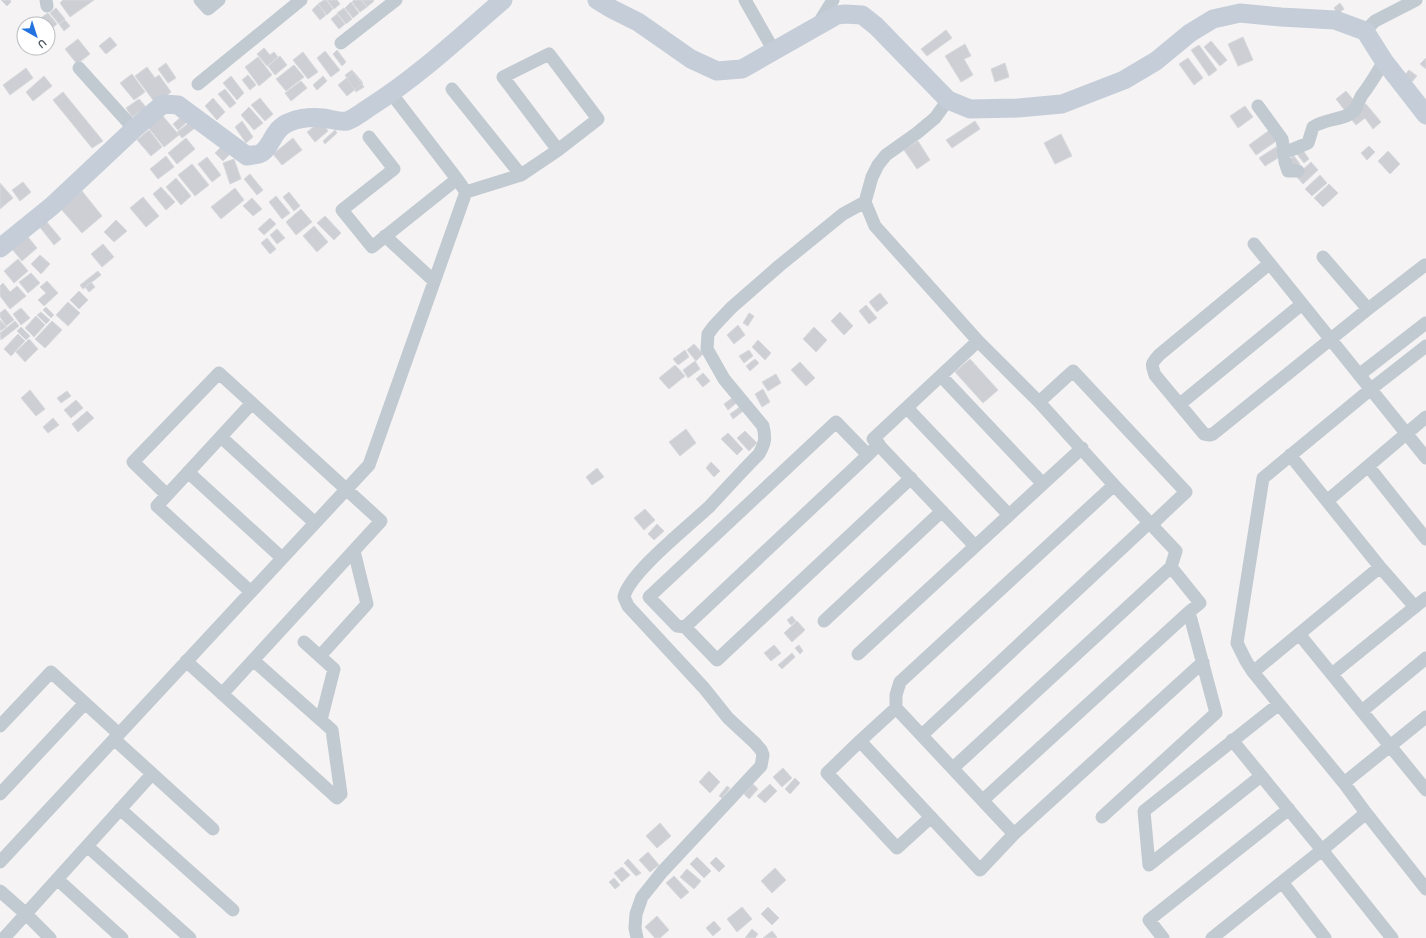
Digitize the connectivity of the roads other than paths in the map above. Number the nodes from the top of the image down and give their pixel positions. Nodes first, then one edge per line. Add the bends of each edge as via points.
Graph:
1 (200, 0) edge
2 (219, 0) edge
3 (301, 0) edge
4 (396, 0) edge
5 (503, 0) edge
6 (745, 0) edge
7 (833, 0) edge
8 (1416, 0) edge
9 (604, 4) edge
10 (814, 29) junction
11 (1365, 31) junction
12 (341, 43) dead end
13 (774, 51) junction
14 (1384, 61) junction
15 (79, 68) dead end
16 (198, 84) dead end
17 (452, 89) dead end
18 (391, 93) junction
19 (948, 100) junction
20 (1258, 106) dead end
21 (1426, 115) edge
22 (134, 129) junction
23 (369, 137) dead end
24 (558, 150) junction
25 (1284, 153) junction
26 (1298, 171) dead end
27 (521, 175) junction
28 (457, 179) junction
29 (466, 192) junction
30 (865, 202) junction
31 (385, 236) junction
32 (1254, 244) dead end
33 (0, 248) edge
34 (1323, 258) dead end
35 (1270, 264) junction
36 (1426, 266) edge
37 (434, 281) junction
38 (1302, 304) junction
39 (1368, 309) junction
40 (1426, 323) edge
41 (1330, 340) junction
42 (978, 341) junction
43 (1426, 346) edge
44 (1359, 375) junction
45 (941, 376) junction
46 (1371, 389) junction
47 (1039, 402) junction
48 (252, 403) junction
49 (1180, 404) junction
50 (907, 408) junction
51 (1426, 418) edge
52 (1406, 434) junction
53 (221, 437) junction
54 (879, 444) junction
55 (1082, 448) junction
56 (868, 455) junction
57 (1290, 455) junction
58 (1426, 458) edge
59 (1368, 466) junction
60 (188, 472) junction
61 (911, 478) junction
62 (1043, 484) junction
63 (1114, 485) junction
64 (346, 489) junction
65 (167, 495) junction
66 (1327, 501) junction
67 (942, 512) junction
68 (1010, 515) junction
69 (315, 523) junction
70 (1151, 523) junction
71 (1426, 539) edge
72 (975, 546) junction
73 (354, 551) junction
74 (282, 558) junction
75 (1171, 567) junction
76 (1380, 567) junction
77 (251, 592) junction
78 (1426, 598) edge
79 (1415, 607) junction
80 (1189, 612) junction
81 (824, 621) dead end
82 (684, 627) junction
83 (1299, 634) junction
84 (304, 642) dead end
85 (858, 654) dead end
86 (320, 656) junction
87 (1426, 658) edge
88 (253, 660) junction
89 (186, 661) junction
90 (1203, 662) junction
91 (1253, 672) junction
92 (1332, 674) junction
93 (222, 694) junction
94 (85, 703) junction
95 (1278, 704) junction
96 (896, 708) junction
97 (1362, 710) junction
98 (1426, 717) edge
99 (321, 720) junction
100 (0, 726) edge
101 (922, 735) junction
102 (116, 737) junction
103 (1232, 740) junction
104 (860, 741) junction
105 (1390, 746) junction
106 (953, 768) junction
107 (152, 774) junction
108 (1261, 776) junction
109 (1344, 783) junction
110 (1424, 784) edge
111 (0, 794) edge
112 (983, 800) junction
113 (120, 809) junction
114 (1289, 809) junction
115 (1366, 813) junction
116 (931, 817) junction
117 (1102, 817) dead end
118 (213, 829) dead end
119 (1014, 834) junction
120 (87, 846) junction
121 (1322, 850) junction
122 (0, 862) edge
123 (57, 879) junction
124 (1282, 882) junction
125 (1426, 889) edge
126 (0, 891) edge
127 (233, 910) dead end
128 (25, 914) junction
129 (4, 938) edge
130 (50, 938) edge
131 (122, 938) edge
132 (190, 938) edge
133 (637, 938) edge
134 (1163, 938) edge
135 (1212, 938) edge
136 (1325, 938) edge
137 (1392, 938) edge

1 - 2 street via 208,9
3 - 16 street
4 - 12 street
5 - 18 street
6 - 13 street
7 - 10 street
8 - 11 street via 1375,21
9 - 13 street via 638,22 691,59 717,71 742,69
10 - 13 street
10 - 19 street via 837,15 862,15 876,26
11 - 14 street
11 - 19 street via 1335,20 1240,13 1213,19 1190,33 1156,62 1124,80 1062,104 970,109
14 - 21 street
14 - 25 street via 1355,110 1348,115 1312,126 1308,143
15 - 22 street
17 - 27 street
18 - 22 street via 348,120 309,118 289,122 274,134 269,146 260,154 247,156 178,105 163,104
18 - 28 street
19 - 30 street via 935,118 886,155 872,177
20 - 25 street via 1282,139
22 - 33 street via 52,206
23 - 31 street via 394,169 342,210 372,247
24 - 24 street via 502,76 549,54 598,119
24 - 27 street
25 - 26 street via 1288,171
27 - 29 street
28 - 29 street
28 - 31 street
29 - 37 street
30 - 42 street via 875,226
30 - 133 street via 843,214 779,266 731,308 708,334 707,349 724,379 763,426 764,445 759,454 710,505 636,576 625,592 624,597 628,606 704,688 728,718 755,743 761,750 763,760 761,766 662,872 642,897 636,914
31 - 37 street
32 - 35 street
34 - 39 street
35 - 38 street
35 - 49 street via 1153,362 1155,375
36 - 39 street
37 - 64 street via 369,465
38 - 41 street
38 - 49 street
39 - 41 street
40 - 44 street
41 - 44 street
41 - 49 street via 1210,435 1202,432
42 - 45 street
42 - 47 street
43 - 46 street
44 - 46 street
45 - 50 street
45 - 62 street
46 - 52 street
46 - 57 street
47 - 55 street
47 - 70 street via 1074,371 1186,492
48 - 53 street
48 - 64 street
48 - 65 street via 219,373 133,462
50 - 54 street via 874,438
50 - 68 street
51 - 52 street
52 - 58 street
52 - 59 street
53 - 60 street
53 - 69 street
54 - 56 street
54 - 61 street
55 - 62 street
55 - 63 street
56 - 82 street
56 - 82 street via 836,422 649,597 677,626
57 - 66 street
57 - 91 street via 1263,478 1237,643
59 - 66 street
59 - 71 street
60 - 65 street
60 - 74 street
61 - 67 street
61 - 82 street via 717,660
62 - 68 street
63 - 70 street
63 - 96 street via 900,682
64 - 69 street
64 - 73 street via 381,521
65 - 77 street via 157,506
66 - 76 street
67 - 72 street
67 - 81 street
68 - 72 street
69 - 74 street
70 - 75 street via 1176,551
70 - 101 street
72 - 85 street
73 - 86 street via 367,604
73 - 88 street
74 - 77 street
75 - 80 street via 1200,603
75 - 106 street
76 - 79 street
76 - 83 street
77 - 89 street
78 - 79 street
79 - 92 street
80 - 90 street
80 - 112 street
83 - 91 street
83 - 92 street
84 - 86 street
86 - 99 street via 334,669
87 - 97 street
88 - 93 street
88 - 99 street
89 - 93 street
89 - 102 street
90 - 117 street via 1216,713
90 - 119 street
91 - 95 street
92 - 97 street
93 - 99 street via 337,798 341,794 332,730
94 - 100 street via 51,672
94 - 102 street
94 - 111 street
95 - 103 street
95 - 109 street
96 - 101 street
96 - 104 street
97 - 105 street
98 - 105 street
101 - 106 street
102 - 107 street
102 - 122 street
103 - 108 street
103 - 108 street via 1144,812 1149,865
104 - 116 street
104 - 116 street via 826,773 897,848
105 - 109 street
105 - 110 street
106 - 112 street
107 - 113 street
107 - 118 street
108 - 114 street
109 - 115 street
112 - 119 street
113 - 120 street
113 - 127 street
114 - 121 street
114 - 134 street via 1149,920
115 - 121 street
115 - 125 street
116 - 119 street via 980,870
120 - 123 street
120 - 132 street
121 - 124 street
121 - 137 street
123 - 128 street
123 - 131 street
124 - 135 street
124 - 136 street
126 - 128 street
128 - 129 street
128 - 130 street

